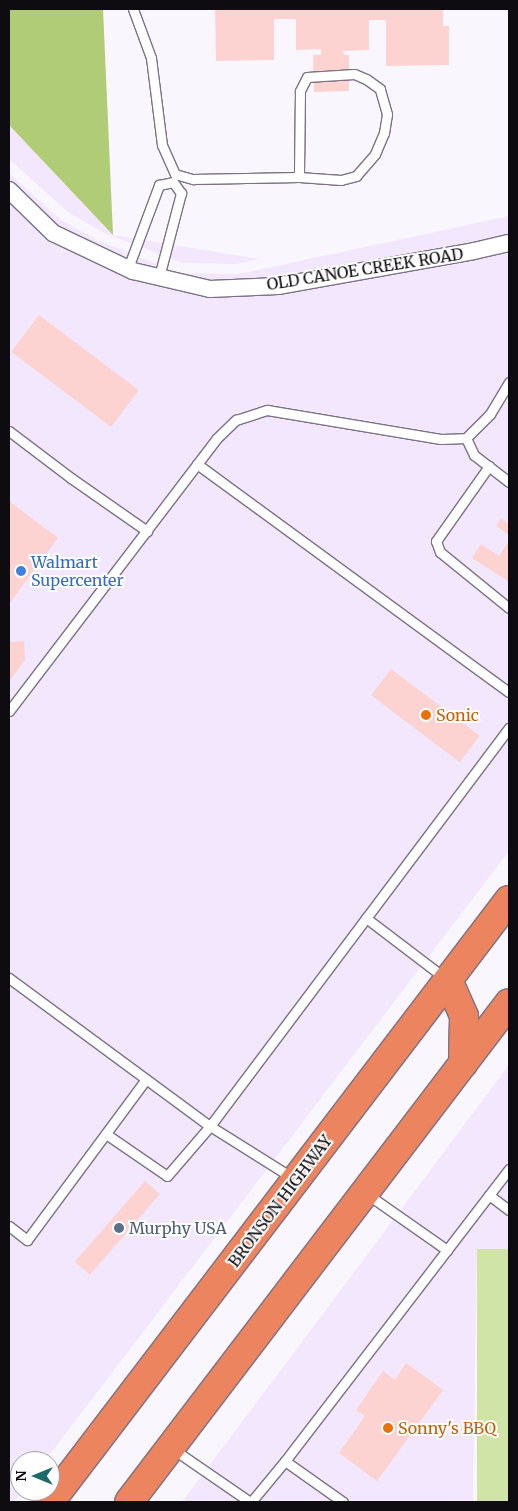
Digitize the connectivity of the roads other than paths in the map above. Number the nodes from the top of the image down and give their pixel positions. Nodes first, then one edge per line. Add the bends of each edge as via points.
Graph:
1 (133, 9) edge
2 (299, 177) junction
3 (174, 178) junction
4 (9, 190) edge
5 (509, 243) edge
6 (128, 268) junction
7 (159, 277) junction
8 (508, 387) edge
9 (9, 431) edge
10 (466, 438) junction
11 (197, 464) junction
12 (489, 466) junction
13 (509, 482) edge
14 (147, 531) junction
15 (509, 608) edge
16 (509, 692) edge
17 (9, 711) edge
18 (509, 728) edge
19 (509, 900) edge
20 (366, 918) junction
21 (9, 978) edge
22 (448, 980) junction
23 (509, 1003) edge
24 (463, 1064) junction
25 (146, 1079) junction
26 (210, 1126) junction
27 (106, 1134) junction
28 (509, 1169) edge
29 (296, 1180) junction
30 (365, 1192) junction
31 (489, 1195) junction
32 (509, 1210) edge
33 (9, 1226) edge
34 (447, 1250) junction
35 (171, 1447) junction
36 (286, 1461) junction
37 (50, 1502) edge
38 (129, 1502) edge
39 (251, 1502) edge
40 (343, 1502) edge

1 - 3 lane via 151,58 162,145
2 - 2 lane via 341,180 356,176 364,168 375,154 384,133 387,114 380,89 354,74 307,77 300,91
2 - 3 lane
3 - 6 lane via 159,186
3 - 7 lane via 181,193
4 - 6 street, OLD CANOE CREEK ROAD via 53,233
5 - 7 street, OLD CANOE CREEK ROAD via 278,286 210,289
6 - 7 street, OLD CANOE CREEK ROAD
8 - 10 lane via 490,414
9 - 14 lane
10 - 11 lane via 441,439 267,410 236,420
10 - 12 lane via 474,455
11 - 14 lane
11 - 16 lane
12 - 13 lane
12 - 15 lane via 436,541 440,552
14 - 17 lane
18 - 20 lane
19 - 22 highway, BRONSON HIGHWAY
20 - 22 lane
20 - 26 lane
21 - 25 lane
22 - 24 highway via 464,1016
22 - 29 highway, BRONSON HIGHWAY
23 - 24 highway
24 - 30 highway
25 - 26 lane
25 - 27 lane
26 - 27 lane via 167,1176
26 - 29 lane
27 - 33 lane via 27,1240
28 - 31 lane
29 - 37 highway, BRONSON HIGHWAY
30 - 34 lane
30 - 35 highway
31 - 32 lane
31 - 34 lane
34 - 36 lane
35 - 38 highway
35 - 39 lane
36 - 39 lane
36 - 40 lane

